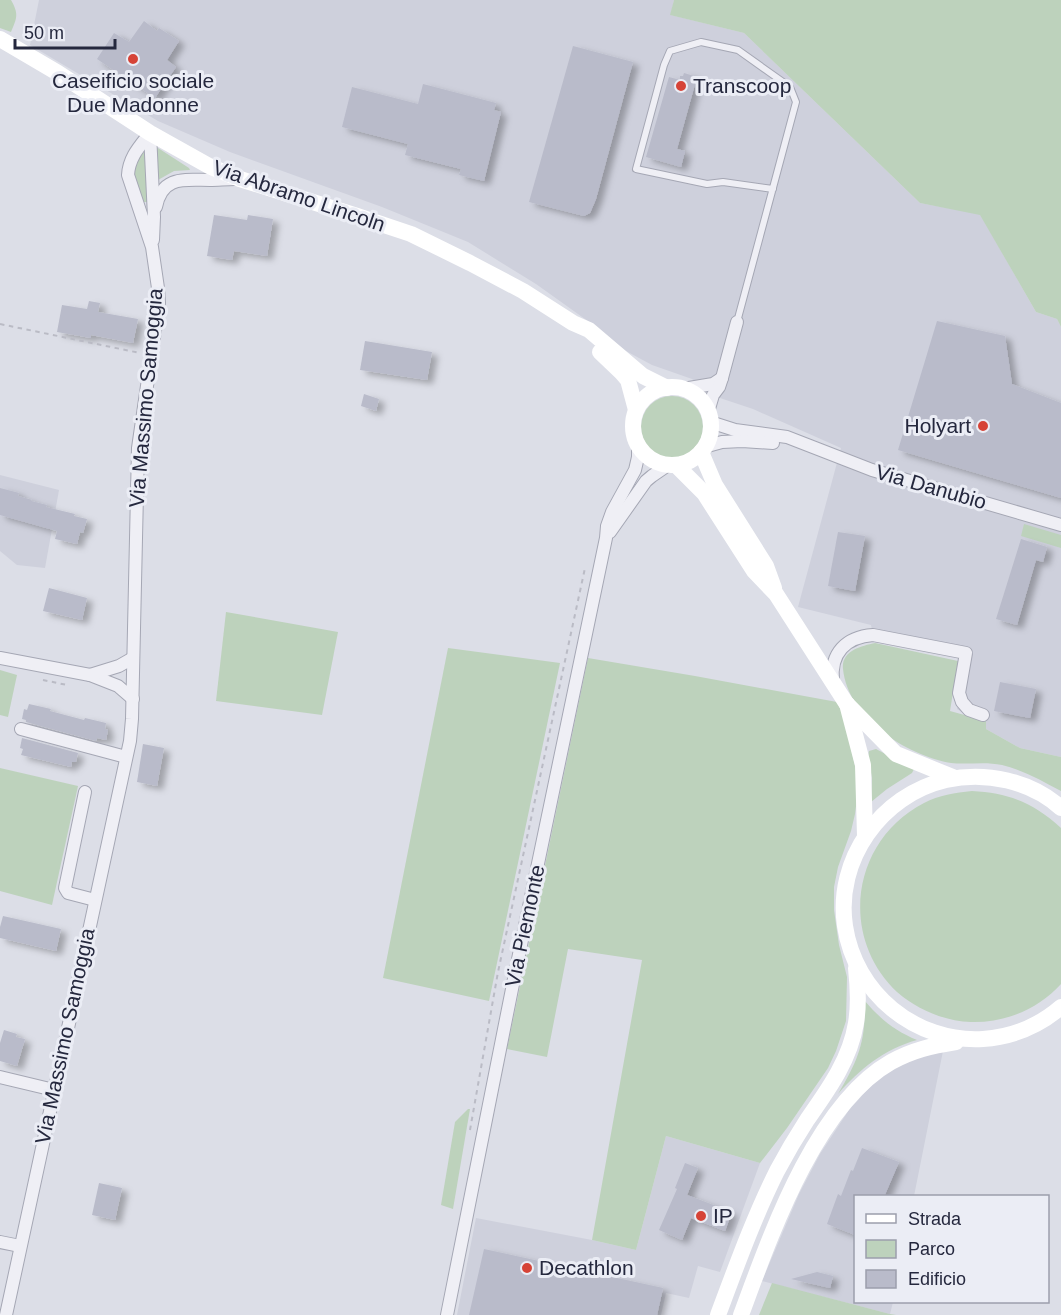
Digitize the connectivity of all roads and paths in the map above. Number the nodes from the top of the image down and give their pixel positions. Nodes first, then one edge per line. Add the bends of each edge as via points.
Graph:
1 (0, 39) edge
2 (135, 123) junction
3 (150, 133) junction
4 (132, 157) junction
5 (240, 179) junction
6 (773, 189) junction
7 (154, 217) junction
8 (152, 247) junction
9 (737, 322) joint
10 (0, 324) edge
11 (573, 324) junction
12 (152, 355) junction
13 (722, 378) junction
14 (675, 388) junction
15 (636, 410) junction
16 (709, 417) junction
17 (804, 443) junction
18 (638, 445) junction
19 (702, 450) junction
20 (672, 465) junction
21 (1061, 525) edge
22 (606, 538) junction
23 (776, 594) junction
24 (0, 658) edge
25 (133, 658) junction
26 (90, 675) junction
27 (833, 681) junction
28 (133, 699) junction
29 (846, 703) junction
30 (983, 714) dead end
31 (21, 729) dead end
32 (126, 757) junction
33 (955, 778) junction
34 (85, 792) dead end
35 (1060, 807) edge
36 (865, 836) junction
37 (95, 900) junction
38 (855, 961) junction
39 (1061, 1007) edge
40 (973, 1039) junction
41 (0, 1077) edge
42 (54, 1090) junction
43 (0, 1242) edge
44 (20, 1246) junction
45 (6, 1315) edge
46 (447, 1315) edge
47 (718, 1315) edge
48 (741, 1315) edge

1 - 2 street, Via Abramo Lincoln
2 - 3 street, Via Abramo Lincoln
2 - 4 street, Via Massimo Samoggia via 138,135
3 - 4 street
3 - 5 street, Via Abramo Lincoln
3 - 7 street, Via Massimo Samoggia
4 - 8 street, Via Massimo Samoggia via 128,175
5 - 7 street, Via Massimo Samoggia via 182,179 171,183 160,195
5 - 11 street, Via Abramo Lincoln via 411,234 512,286
6 - 6 lane via 796,102 790,87 738,50 701,42 670,51 636,169 707,184 723,182
6 - 9 lane
7 - 8 street, Via Massimo Samoggia
8 - 12 street, Via Massimo Samoggia via 159,303
9 - 13 street
10 - 12 path
11 - 14 street, Via Abramo Lincoln via 589,330 648,379
11 - 15 street, Via Abramo Lincoln via 628,380
12 - 25 street, Via Massimo Samoggia via 138,448
13 - 14 street via 713,384
13 - 16 street via 713,395
14 - 15 street via 651,393
14 - 16 street via 702,401
15 - 18 street via 633,435
16 - 17 street, Via Danubio via 735,430
16 - 19 street via 710,433
17 - 19 street, Via Danubio via 722,442
17 - 21 street, Via Danubio via 872,470
18 - 20 street via 657,463
18 - 22 street, Via Piemonte via 635,470 612,512
19 - 20 street via 691,460
19 - 23 street via 715,485 766,566
20 - 22 street, Via Piemonte via 646,482
20 - 23 street via 704,493 754,572
22 - 46 street, Via Piemonte
23 - 27 street
24 - 26 street
25 - 26 street
25 - 28 street, Via Massimo Samoggia
26 - 28 street via 118,686
27 - 29 street
27 - 30 street via 833,666 841,648 861,636 966,653 959,693 969,710
28 - 32 street, Via Massimo Samoggia
29 - 33 street via 896,754
29 - 36 street via 863,765
31 - 32 street
32 - 37 street, Via Massimo Samoggia
33 - 35 street via 1010,781 1032,789
33 - 36 street via 904,798 889,808
34 - 37 street via 64,888 68,893
36 - 38 street via 845,888 845,925
37 - 42 street, Via Massimo Samoggia
38 - 40 street via 872,990 896,1013 940,1035
38 - 47 street via 856,1023 846,1057 777,1172
39 - 40 street via 1036,1025 1016,1033
40 - 48 street via 907,1054 875,1073 850,1096 798,1177
41 - 42 street
42 - 44 street, Via Massimo Samoggia
43 - 44 street
44 - 45 street, Via Massimo Samoggia

